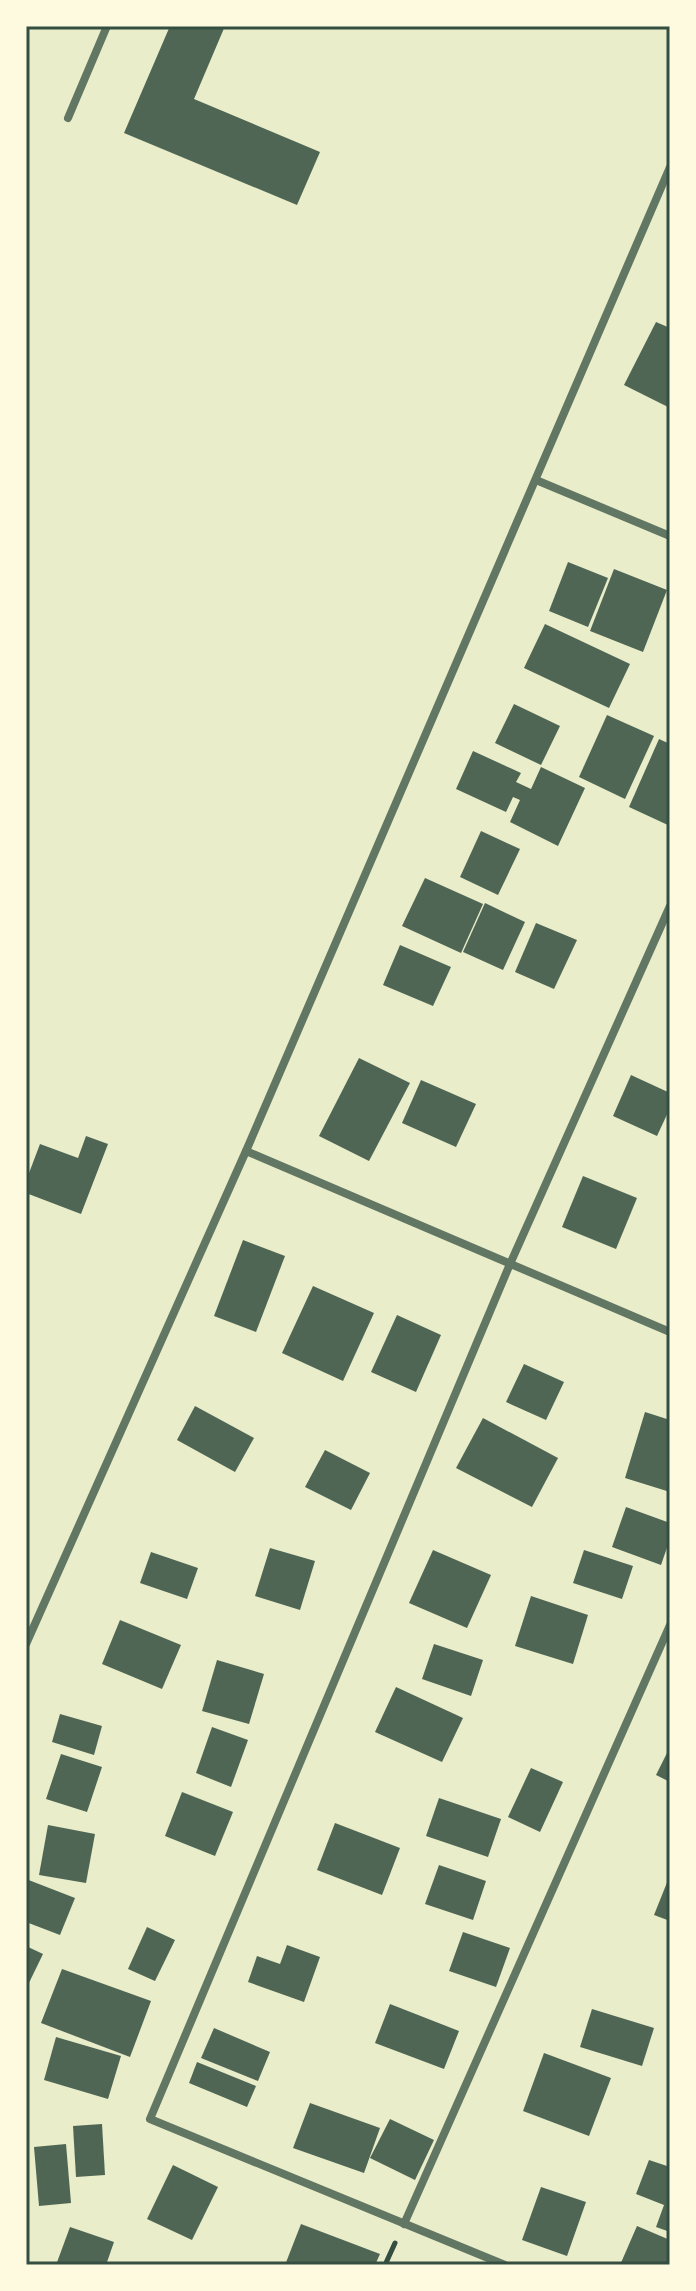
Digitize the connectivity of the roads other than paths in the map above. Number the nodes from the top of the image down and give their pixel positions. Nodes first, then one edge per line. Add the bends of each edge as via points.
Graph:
1 (107, 26) edge
2 (68, 118) dead end
3 (670, 167) edge
4 (536, 480) junction
5 (670, 536) edge
6 (670, 906) edge
7 (246, 1151) junction
8 (510, 1264) junction
9 (670, 1332) edge
10 (670, 1625) edge
11 (26, 1644) edge
12 (404, 2224) junction
13 (505, 2265) edge

1 - 2 street
3 - 4 street
4 - 5 street
4 - 7 street
6 - 8 street
7 - 8 street
7 - 11 street
8 - 9 street
8 - 12 street via 150,2119
10 - 12 street
12 - 13 street

